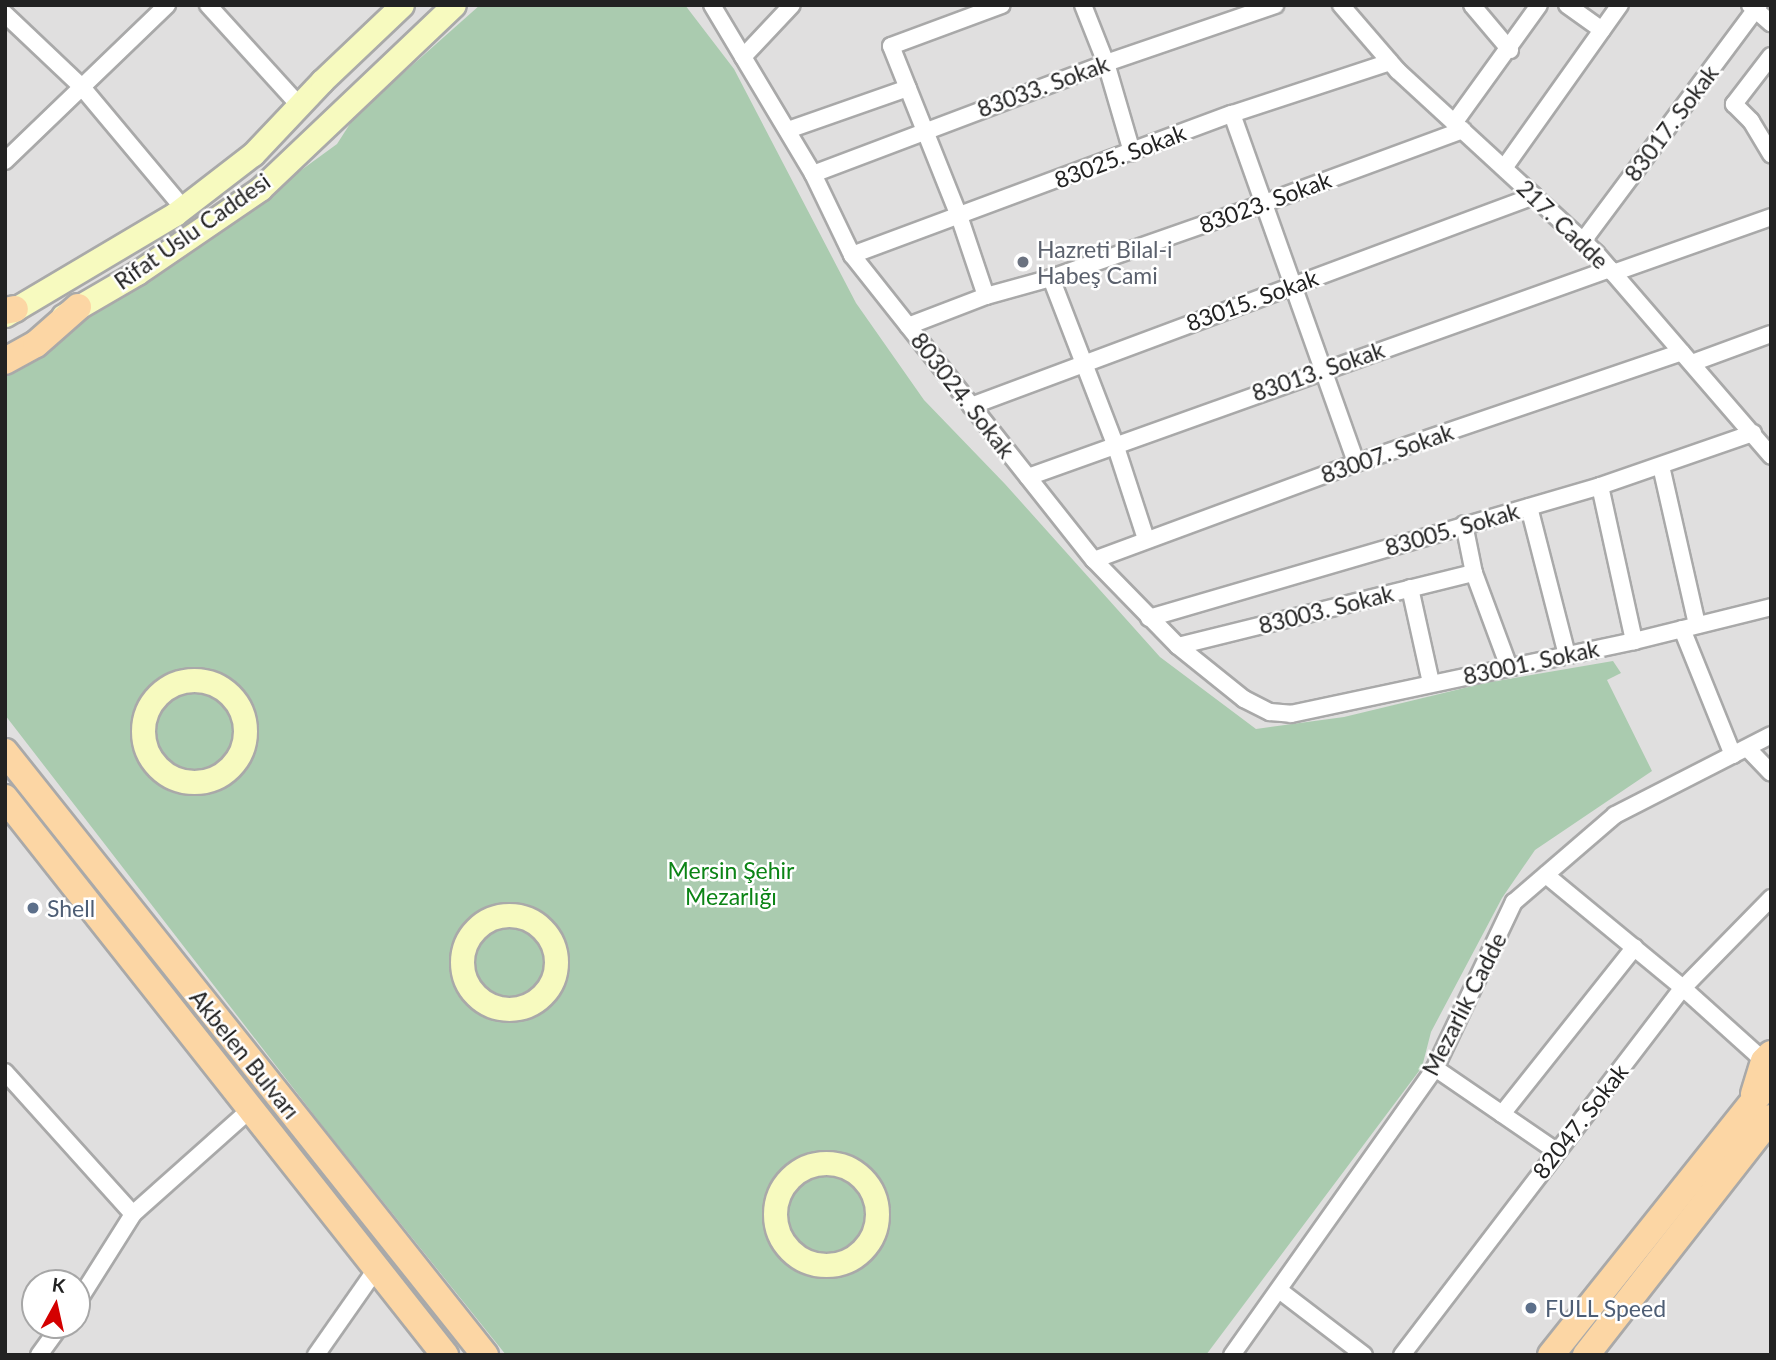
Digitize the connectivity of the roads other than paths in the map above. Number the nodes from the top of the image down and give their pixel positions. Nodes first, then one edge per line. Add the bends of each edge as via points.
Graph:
1 (167, 5) edge
2 (208, 5) edge
3 (401, 5) edge
4 (454, 5) edge
5 (712, 5) edge
6 (792, 5) edge
7 (1002, 5) edge
8 (1083, 5) edge
9 (1275, 5) edge
10 (1341, 5) edge
11 (1472, 5) edge
12 (1539, 5) edge
13 (1567, 5) edge
14 (1620, 5) edge
15 (1755, 7) edge
16 (5, 14) edge
17 (1771, 23) edge
18 (1602, 30) junction
19 (1510, 50) junction
20 (1771, 56) edge
21 (743, 57) junction
22 (1390, 62) junction
23 (1106, 63) junction
24 (81, 86) junction
25 (908, 88) junction
26 (299, 105) junction
27 (1232, 114) junction
28 (1458, 126) junction
29 (788, 130) junction
30 (925, 130) junction
31 (1132, 152) junction
32 (1771, 154) edge
33 (5, 161) edge
34 (1504, 168) junction
35 (813, 174) junction
36 (1534, 195) junction
37 (1262, 204) junction
38 (183, 208) junction
39 (959, 216) junction
40 (1771, 216) edge
41 (1583, 241) junction
42 (852, 255) junction
43 (1612, 271) junction
44 (1051, 278) junction
45 (1295, 285) junction
46 (986, 296) junction
47 (78, 307) junction
48 (8, 308) edge
49 (908, 326) junction
50 (1771, 334) edge
51 (5, 348) edge
52 (1687, 358) junction
53 (5, 361) edge
54 (1082, 362) junction
55 (1324, 369) junction
56 (971, 405) junction
57 (1753, 433) junction
58 (1115, 444) junction
59 (1771, 456) edge
60 (1356, 463) junction
61 (1661, 466) junction
62 (1028, 477) junction
63 (1601, 486) junction
64 (1529, 506) junction
65 (1464, 524) junction
66 (1146, 539) junction
67 (1094, 560) junction
68 (1474, 573) junction
69 (1410, 588) junction
70 (1771, 607) edge
71 (1149, 618) junction
72 (1690, 627) junction
73 (1634, 640) junction
74 (1178, 646) junction
75 (1567, 655) junction
76 (1509, 667) junction
77 (1431, 683) junction
78 (1291, 714) joint
79 (142, 728) joint
80 (1771, 735) edge
81 (1750, 751) dead end
82 (5, 752) edge
83 (1732, 755) junction
84 (1771, 774) edge
85 (7, 802) edge
86 (1546, 875) junction
87 (1771, 898) edge
88 (1635, 947) junction
89 (461, 962) joint
90 (1683, 988) junction
91 (1769, 1065) edge
92 (1435, 1068) junction
93 (5, 1072) edge
94 (251, 1109) junction
95 (1502, 1114) junction
96 (1766, 1115) edge
97 (1556, 1151) junction
98 (133, 1214) junction
99 (793, 1254) joint
100 (377, 1268) junction
101 (91, 1281) edge
102 (1279, 1290) junction
103 (51, 1339) edge
104 (39, 1355) edge
105 (316, 1355) edge
106 (445, 1355) edge
107 (485, 1355) edge
108 (1232, 1355) edge
109 (1364, 1355) edge
110 (1402, 1355) edge
111 (1551, 1355) edge
112 (1586, 1355) edge

1 - 24 street
2 - 26 street
3 - 26 main road, Rifat Uslu Caddesi
4 - 47 main road, Rifat Uslu Caddesi via 260,189 137,274
5 - 21 street, 803024. Sokak
6 - 21 street
7 - 25 street via 891,46
8 - 23 street
9 - 23 street, 83033. Sokak
10 - 22 street, 217. Cadde
11 - 19 street
12 - 19 street
13 - 18 street
14 - 18 street
15 - 17 street
15 - 41 street, 83017. Sokak
16 - 24 street
18 - 34 street
19 - 28 street
20 - 32 street via 1734,104 1751,121
21 - 29 street, 803024. Sokak
22 - 27 street, 83025. Sokak
22 - 28 street, 217. Cadde
23 - 30 street, 83033. Sokak
23 - 31 street
24 - 33 street
24 - 38 street
25 - 29 street
25 - 30 street
26 - 38 main road, Rifat Uslu Caddesi via 253,154
27 - 31 street, 83025. Sokak
27 - 37 street
28 - 34 street, 217. Cadde
28 - 37 street, 83023. Sokak
29 - 35 street, 803024. Sokak
30 - 35 street, 83033. Sokak
30 - 39 street
31 - 39 street, 83025. Sokak
34 - 36 street, 217. Cadde
35 - 42 street, 803024. Sokak
36 - 41 street, 217. Cadde
36 - 45 street, 83015. Sokak
37 - 44 street, 83023. Sokak
37 - 45 street
38 - 48 main road, Rifat Uslu Caddesi
39 - 42 street, 83025. Sokak
39 - 46 street
40 - 43 street, 83013. Sokak
41 - 43 street, 217. Cadde
42 - 49 street, 803024. Sokak
43 - 52 street, 217. Cadde
43 - 55 street, 83013. Sokak
44 - 46 street, 83023. Sokak
44 - 54 street
45 - 54 street, 83015. Sokak
45 - 55 street
46 - 49 street, 83023. Sokak
47 - 51 main road, Rifat Uslu Caddesi
47 - 53 main road via 36,344
49 - 56 street, 803024. Sokak
50 - 52 street, 83007. Sokak
52 - 57 street, 217. Cadde
52 - 60 street, 83007. Sokak
54 - 56 street, 83015. Sokak
54 - 58 street
55 - 58 street, 83013. Sokak
55 - 60 street
56 - 62 street, 803024. Sokak
57 - 59 street, 217. Cadde
57 - 61 street, 83005. Sokak
58 - 62 street, 83013. Sokak
58 - 66 street
60 - 66 street, 83007. Sokak
61 - 63 street, 83005. Sokak
61 - 72 street
62 - 67 street, 803024. Sokak
63 - 64 street, 83005. Sokak
63 - 73 street
64 - 65 street, 83005. Sokak
64 - 75 street
65 - 68 street
65 - 71 street, 83005. Sokak
66 - 67 street, 83007. Sokak
67 - 71 street, 803024. Sokak
68 - 69 street, 83003. Sokak
68 - 76 street
69 - 74 street, 83003. Sokak
69 - 77 street
70 - 72 street, 83001. Sokak
71 - 74 street, 803024. Sokak
72 - 73 street, 83001. Sokak
72 - 83 street
73 - 75 street, 83001. Sokak
74 - 78 street, 803024. Sokak via 1244,699 1270,712
75 - 76 street, 83001. Sokak
76 - 77 street, 83001. Sokak
77 - 78 street, 83001. Sokak
79 - 79 main road via 144,744 162,771 192,782 208,780 235,762 245,728 232,696 218,685 200,680 166,687 150,705
80 - 83 street, Mezarlık Cadde
81 - 84 street
82 - 107 main road, Akbelen Bulvarı
83 - 86 street, Mezarlık Cadde via 1615,815
85 - 94 main road, Akbelen Bulvarı
86 - 88 street
86 - 92 street, Mezarlık Cadde via 1514,902
87 - 90 street, 82047. Sokak
88 - 90 street
88 - 95 street
89 - 89 main road via 464,978 484,1003 515,1010 545,996 556,968 556,952 540,926 513,915 490,919 472,932
90 - 91 street
90 - 97 street, 82047. Sokak
91 - 96 main road
92 - 95 street
92 - 102 street, Mezarlık Cadde
93 - 98 street
94 - 98 street
94 - 100 main road, Akbelen Bulvarı
95 - 97 street
96 - 111 main road
96 - 112 main road
97 - 110 street, 82047. Sokak
98 - 101 street
99 - 99 main road via 825,1266 858,1255 873,1236 878,1211 865,1181 845,1167 820,1163 790,1178 778,1199 776,1225
100 - 105 street
100 - 106 main road, Akbelen Bulvarı
102 - 108 street, Mezarlık Cadde
102 - 109 street
103 - 104 street

